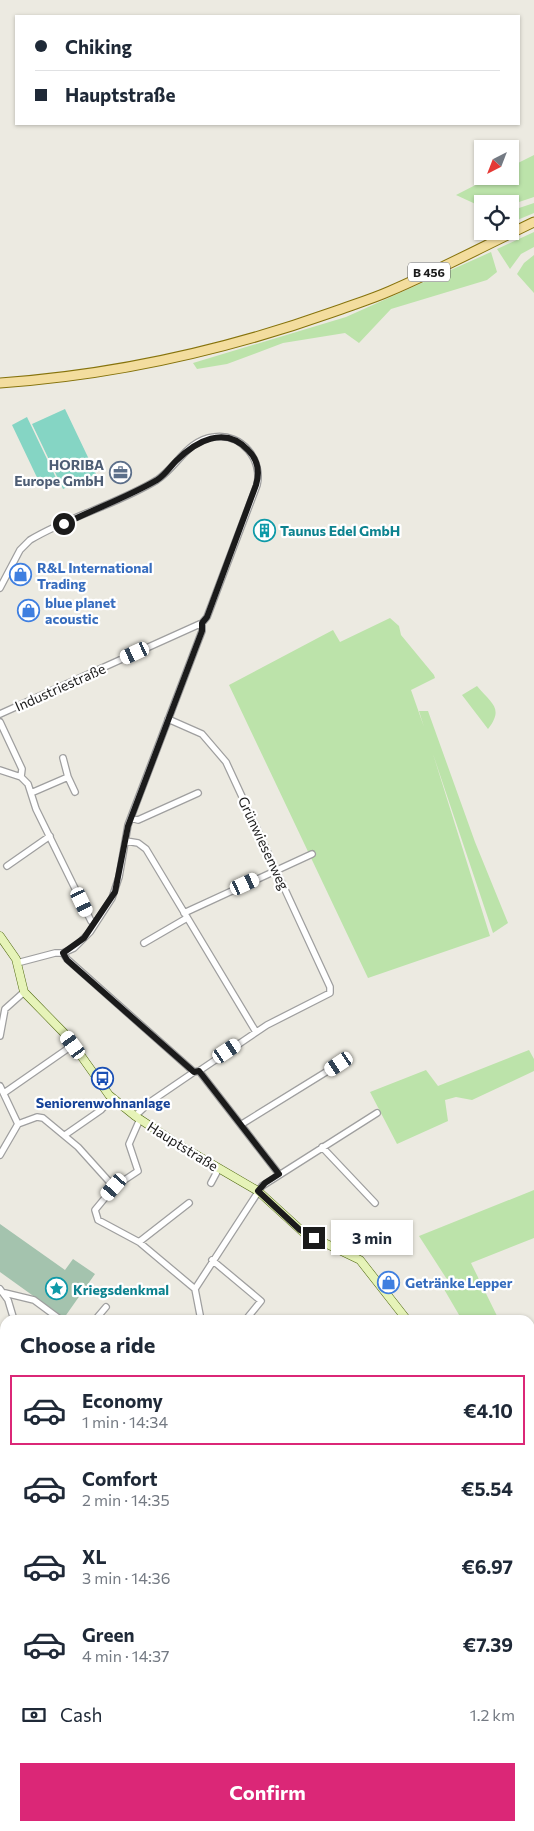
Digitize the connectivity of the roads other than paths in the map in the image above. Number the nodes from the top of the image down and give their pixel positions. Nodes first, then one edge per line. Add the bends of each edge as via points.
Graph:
1 (534, 222) edge
2 (2, 384) edge
3 (0, 588) edge
4 (202, 623) junction
5 (0, 714) edge
6 (168, 719) junction
7 (0, 722) edge
8 (63, 758) dead end
9 (0, 770) edge
10 (21, 777) junction
11 (68, 777) junction
12 (75, 792) dead end
13 (198, 793) dead end
14 (31, 794) junction
15 (131, 818) junction
16 (50, 836) junction
17 (126, 841) junction
18 (312, 854) dead end
19 (7, 866) dead end
20 (276, 870) junction
21 (186, 915) junction
22 (95, 924) junction
23 (0, 936) edge
24 (144, 943) dead end
25 (63, 953) junction
26 (18, 963) junction
27 (24, 992) junction
28 (256, 1032) junction
29 (0, 1036) edge
30 (73, 1045) junction
31 (339, 1064) dead end
32 (196, 1071) junction
33 (0, 1086) edge
34 (4, 1092) junction
35 (112, 1098) junction
36 (377, 1114) dead end
37 (137, 1118) junction
38 (18, 1124) junction
39 (242, 1124) junction
40 (65, 1135) junction
41 (322, 1147) junction
42 (0, 1154) edge
43 (219, 1168) junction
44 (279, 1174) junction
45 (211, 1183) dead end
46 (114, 1187) junction
47 (258, 1191) junction
48 (188, 1202) dead end
49 (375, 1203) dead end
50 (139, 1242) junction
51 (212, 1260) junction
52 (195, 1289) junction
53 (2, 1291) edge
54 (106, 1307) dead end
55 (12, 1315) edge
56 (54, 1315) edge
57 (100, 1315) edge
58 (201, 1315) edge
59 (250, 1315) edge
60 (403, 1315) edge

1 - 2 main road, B 456 via 389,292 295,326 150,363
3 - 4 street via 20,550 30,540 158,479 185,452 205,439 222,436 236,440 253,456 258,470 256,485 225,571
4 - 5 street, Industriestraße
4 - 6 street via 202,631
6 - 15 street
6 - 20 street, Grünwiesenweg via 202,734 226,762
7 - 10 street via 22,769
8 - 11 street
9 - 10 street
10 - 14 street
11 - 12 street
11 - 14 street
13 - 15 street via 138,820
14 - 16 street
15 - 17 street
16 - 19 street
16 - 22 street
17 - 21 street via 138,843 146,849
17 - 22 street via 115,892
18 - 20 street
20 - 21 street
20 - 28 street, Grünwiesenweg via 330,992
21 - 24 street
21 - 28 street
22 - 25 street via 79,944
23 - 26 street
25 - 26 street
25 - 32 street via 67,960
26 - 27 street
27 - 29 street via 7,1007
27 - 30 street, Hauptstraße
28 - 32 street
30 - 34 street
30 - 35 street, Hauptstraße
31 - 39 street
32 - 37 street via 150,1102
32 - 39 street
33 - 34 street
34 - 38 street
35 - 37 street, Hauptstraße
35 - 40 street via 101,1110 72,1127
36 - 41 street
37 - 43 street, Hauptstraße
37 - 46 street via 129,1144 138,1171
38 - 40 street via 42,1118
38 - 42 street
39 - 44 street
40 - 46 street
41 - 44 street
41 - 49 street
43 - 45 street
43 - 47 street, Hauptstraße
44 - 47 street
46 - 50 street via 95,1210 98,1220
47 - 51 street
47 - 60 street, Hauptstraße via 304,1232 360,1260
48 - 50 street
50 - 52 street
51 - 52 street
51 - 59 street via 261,1301
52 - 58 street
53 - 55 street
53 - 56 street via 34,1300
54 - 57 street

